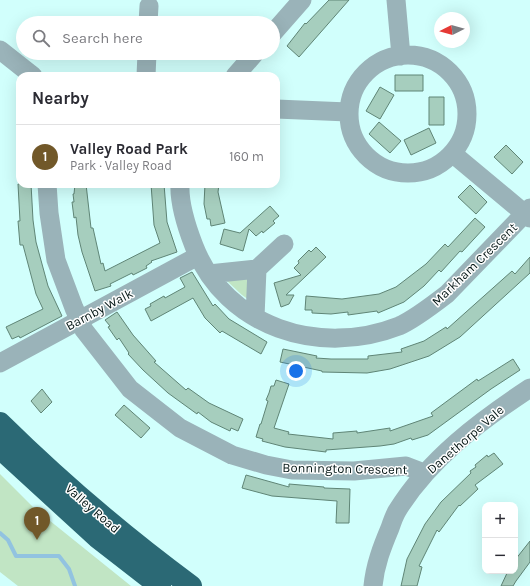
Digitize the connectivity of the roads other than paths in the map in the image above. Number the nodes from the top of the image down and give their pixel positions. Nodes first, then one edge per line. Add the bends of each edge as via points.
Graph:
1 (302, 0) edge
2 (396, 0) edge
3 (280, 25) edge
4 (0, 50) edge
5 (401, 56) junction
6 (147, 60) edge
7 (249, 60) edge
8 (28, 72) edge
9 (146, 72) edge
10 (238, 72) edge
11 (280, 109) edge
12 (348, 112) junction
13 (452, 153) junction
14 (47, 188) edge
15 (180, 188) edge
16 (528, 213) edge
17 (284, 244) dead end
18 (198, 256) junction
19 (257, 269) junction
20 (209, 274) junction
21 (255, 317) junction
22 (80, 320) junction
23 (0, 363) edge
24 (530, 388) edge
25 (0, 423) edge
26 (0, 448) edge
27 (423, 475) junction
28 (160, 586) edge
29 (191, 586) edge
30 (373, 586) edge

1 - 3 street
2 - 5 street
4 - 8 street
5 - 12 street via 387,59 364,74 356,86
5 - 13 street via 419,56 436,62 450,73 460,87 466,104 466,122 462,138
6 - 9 street
7 - 10 street
11 - 12 street
12 - 13 street via 350,130 357,146 368,159 383,168 399,173 428,170
13 - 16 street
14 - 22 street, Bonnington Crescent via 56,260
15 - 18 street, Markham Crescent via 187,229
16 - 21 street, Markham Crescent via 434,305 399,326 365,336 328,338 302,336 276,328
17 - 19 street
18 - 20 street, Markham Crescent
18 - 22 street, Barnby Walk
19 - 20 street
19 - 21 street
20 - 21 street, Markham Crescent via 229,300
22 - 23 street, Barnby Walk
22 - 27 street, Bonnington Crescent via 84,330 130,389 180,428 232,455 292,470 354,471 406,466
24 - 27 street, Danethorpe Vale via 495,411 449,449
25 - 29 highway, Valley Road via 101,516
26 - 28 highway, Valley Road via 97,537
27 - 30 street, Danethorpe Vale via 396,512 380,552

